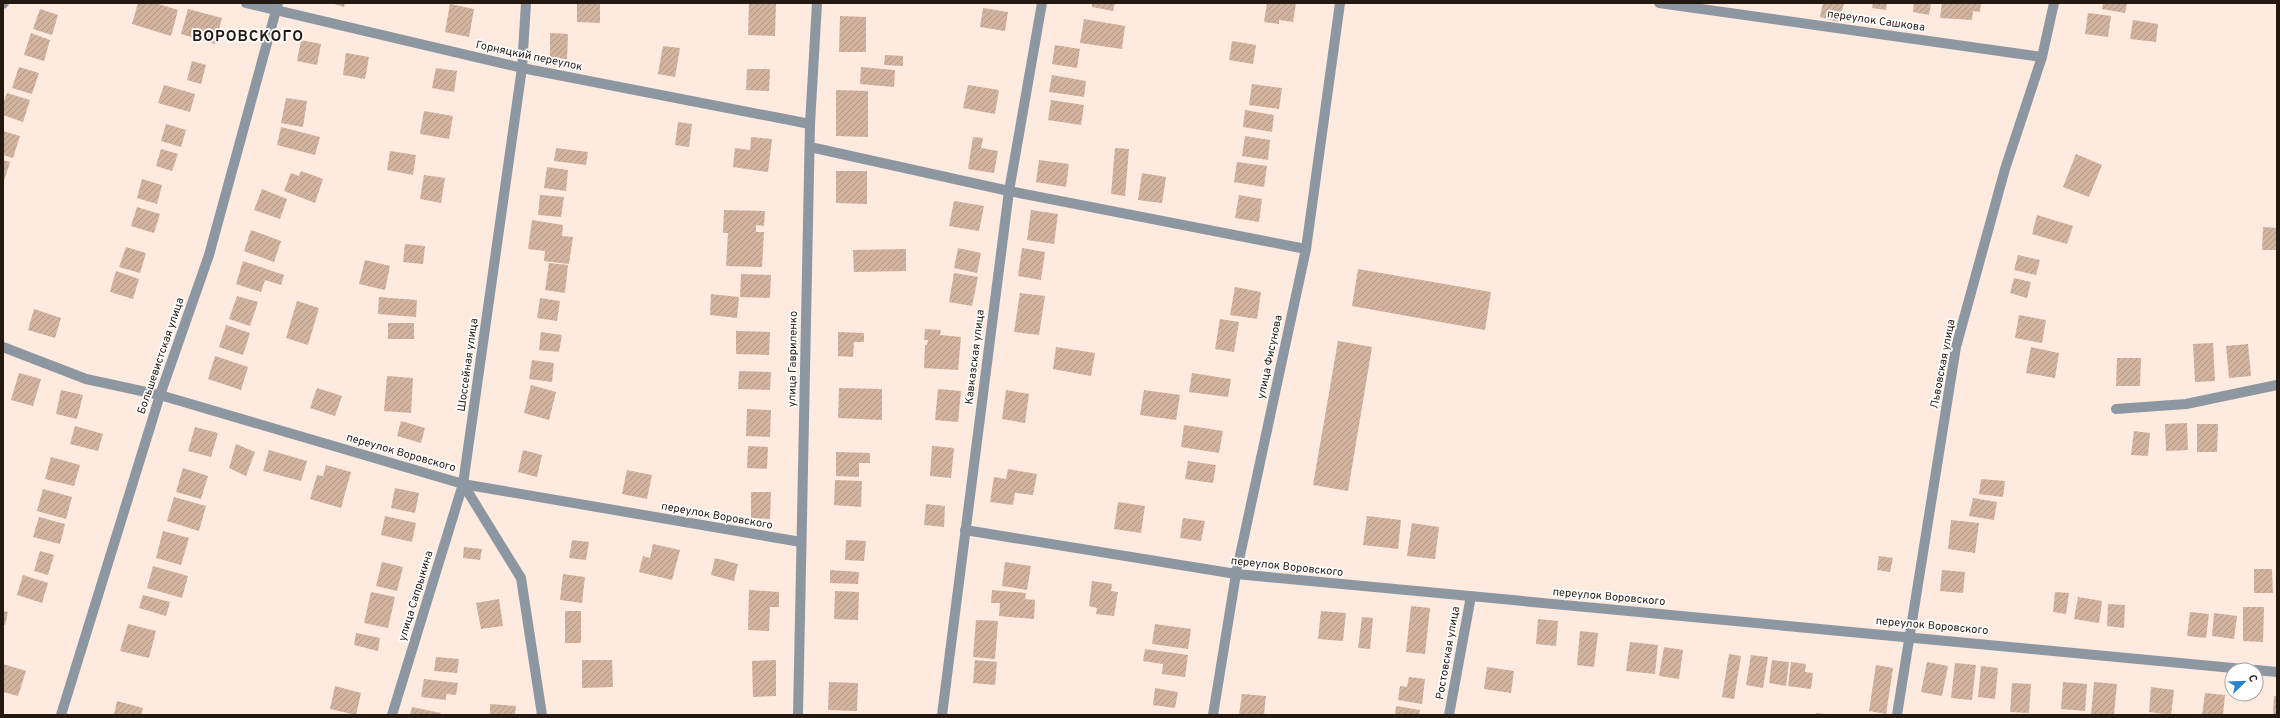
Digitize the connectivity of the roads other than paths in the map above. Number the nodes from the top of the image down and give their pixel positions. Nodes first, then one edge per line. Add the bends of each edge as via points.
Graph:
1 (246, 3) edge
2 (526, 3) edge
3 (817, 3) edge
4 (1042, 3) edge
5 (1340, 3) edge
6 (1659, 3) edge
7 (2054, 3) edge
8 (277, 7) edge
9 (2042, 57) junction
10 (522, 68) junction
11 (810, 124) junction
12 (810, 147) junction
13 (1009, 191) junction
14 (1306, 249) junction
15 (3, 347) edge
16 (2277, 385) edge
17 (160, 395) junction
18 (2116, 409) dead end
19 (463, 484) junction
20 (965, 530) junction
21 (801, 542) junction
22 (1236, 574) junction
23 (1471, 596) junction
24 (1910, 636) junction
25 (2224, 667) edge
26 (2264, 671) edge
27 (2277, 672) edge
28 (61, 715) edge
29 (392, 715) edge
30 (542, 715) edge
31 (798, 715) edge
32 (942, 715) edge
33 (1213, 715) edge
34 (1449, 715) edge
35 (1897, 715) edge

1 - 8 street, Горняцкий переулок
2 - 10 street, Шоссейная улица
3 - 11 street, улица Гавриленко
4 - 13 street, Кавказская улица
5 - 14 street, улица Фисунова
6 - 9 street, переулок Сашкова
7 - 9 street, Львовская улица
8 - 10 street, Горняцкий переулок
8 - 17 street, Большевистская улица via 209,255
9 - 24 street, Львовская улица via 2005,169 1956,347
10 - 11 street, Горняцкий переулок
10 - 19 street, Шоссейная улица
11 - 12 street, улица Гавриленко
12 - 13 street
12 - 21 street, улица Гавриленко
13 - 14 street
13 - 20 street, Кавказская улица
14 - 22 street, улица Фисунова
15 - 17 street, переулок Воровского via 86,379
16 - 18 street via 2186,404
17 - 19 street, переулок Воровского
17 - 28 street, Большевистская улица
19 - 21 street, переулок Воровского
19 - 29 street, улица Сапрыкина
19 - 30 street via 521,578
20 - 22 street, переулок Воровского
20 - 32 street, Кавказская улица
21 - 31 street, улица Гавриленко
22 - 23 street, переулок Воровского
22 - 33 street, улица Фисунова
23 - 24 street, переулок Воровского
23 - 34 street, Ростовская улица
24 - 25 street, переулок Воровского
24 - 35 street, Львовская улица
26 - 27 street, переулок Воровского

